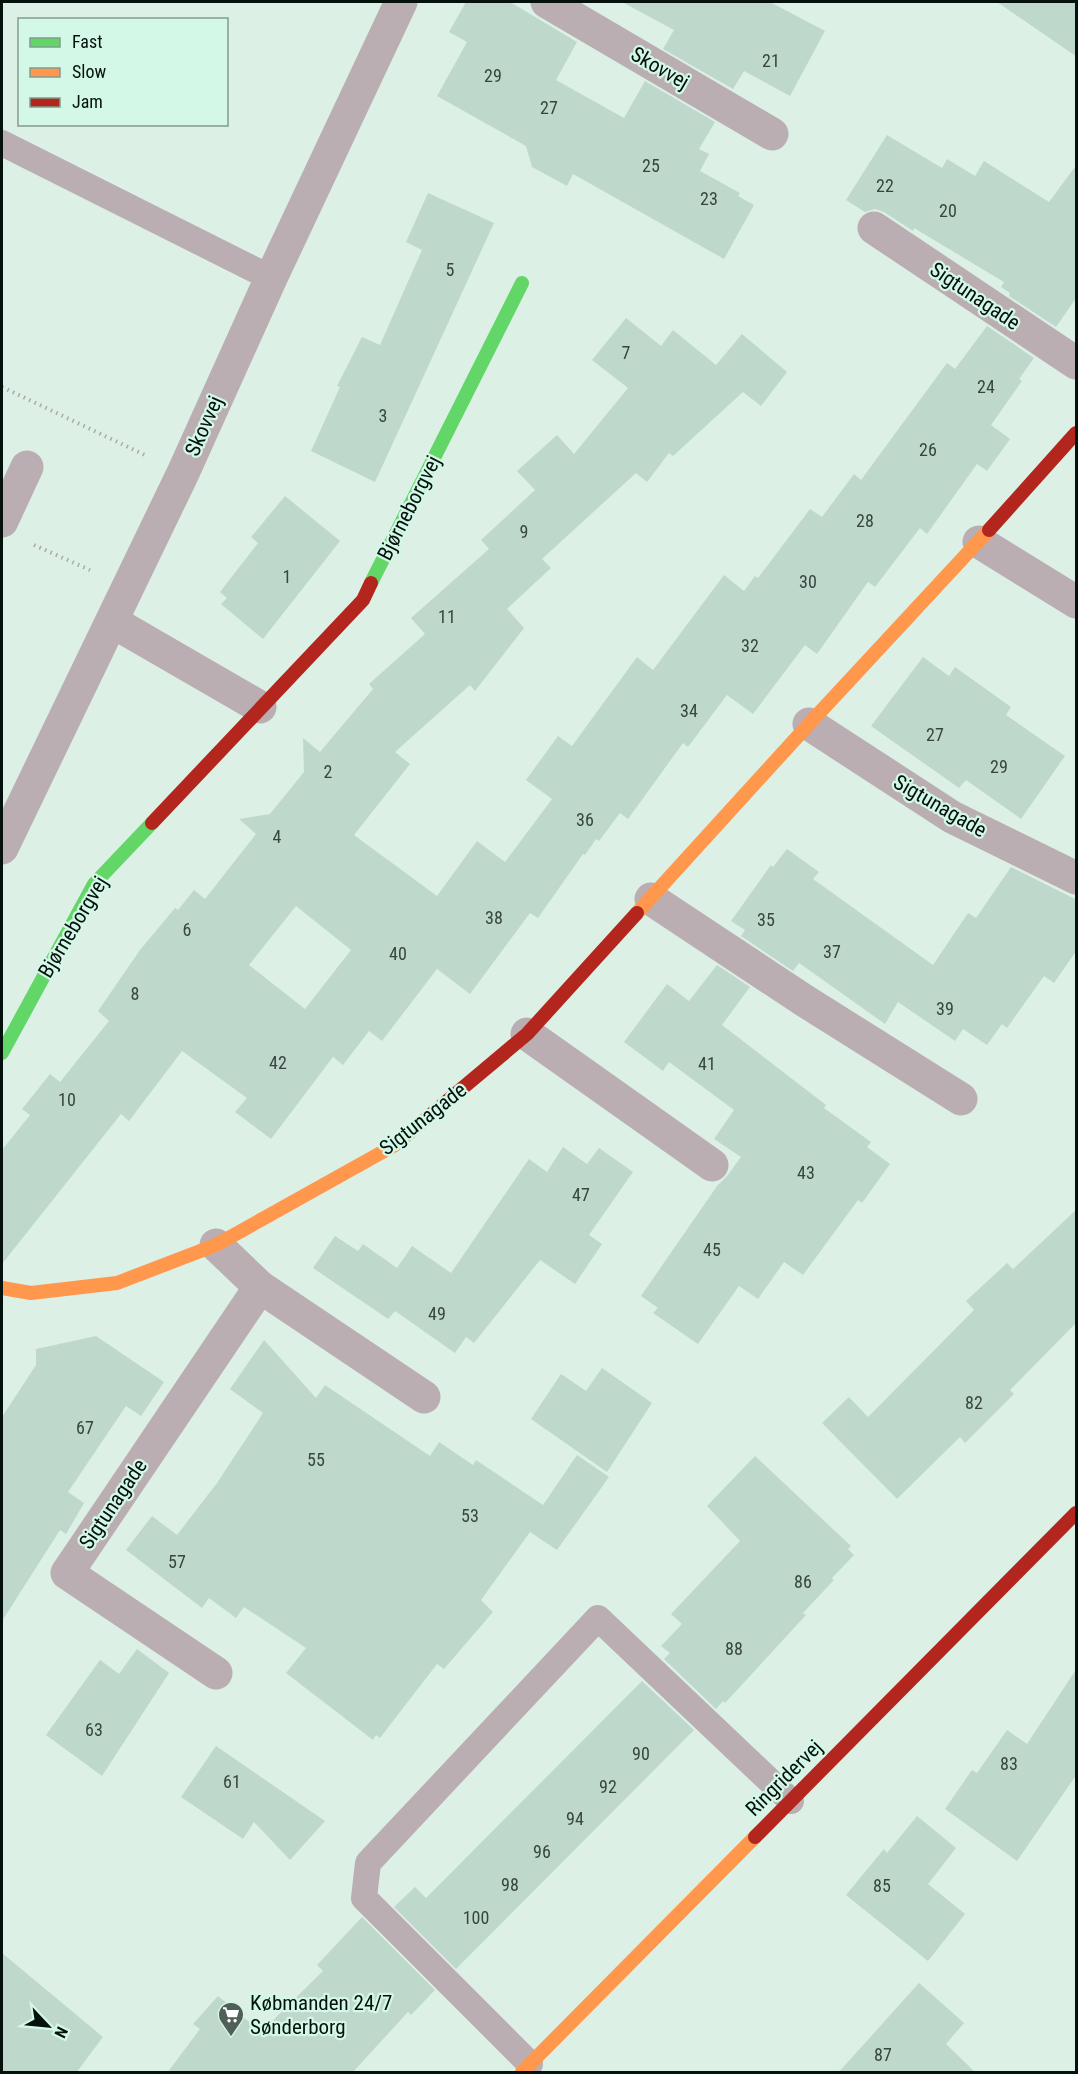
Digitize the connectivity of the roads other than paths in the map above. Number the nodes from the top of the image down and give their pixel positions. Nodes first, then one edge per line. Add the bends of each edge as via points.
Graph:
1 (400, 2) edge
2 (547, 2) edge
3 (772, 134) dead end
4 (2, 143) edge
5 (874, 228) dead end
6 (271, 278) junction
7 (522, 283) dead end
8 (1077, 363) edge
9 (1077, 433) edge
10 (27, 467) dead end
11 (4, 508) edge
12 (979, 542) junction
13 (1077, 602) edge
14 (113, 622) junction
15 (260, 707) junction
16 (809, 724) junction
17 (2, 848) edge
18 (1077, 878) edge
19 (651, 899) junction
20 (527, 1034) junction
21 (2, 1053) edge
22 (961, 1099) dead end
23 (712, 1165) dead end
24 (216, 1245) junction
25 (260, 1287) junction
26 (2, 1288) edge
27 (424, 1397) dead end
28 (1077, 1514) edge
29 (216, 1673) dead end
30 (791, 1801) junction
31 (526, 2068) edge

1 - 6 street, Skovvej
2 - 3 street, Skovvej
4 - 6 lane
5 - 8 street, Sigtunagade
6 - 14 street, Skovvej
7 - 15 street, Bjørneborgvej via 363,600
9 - 12 street, Sigtunagade
10 - 11 street
12 - 13 street
12 - 16 street, Sigtunagade
14 - 15 street
14 - 17 street, Skovvej
15 - 21 street, Bjørneborgvej via 94,884
16 - 18 street, Sigtunagade via 952,817
16 - 19 street, Sigtunagade
19 - 20 street, Sigtunagade
19 - 22 street
20 - 23 street
20 - 24 street, Sigtunagade via 395,1145
24 - 25 street
24 - 26 street, Sigtunagade via 117,1283 31,1293
25 - 27 street
25 - 29 street, Sigtunagade via 67,1573
28 - 30 street, Ringridervej
30 - 31 street, Ringridervej
30 - 31 lane via 598,1618 368,1863 364,1898

